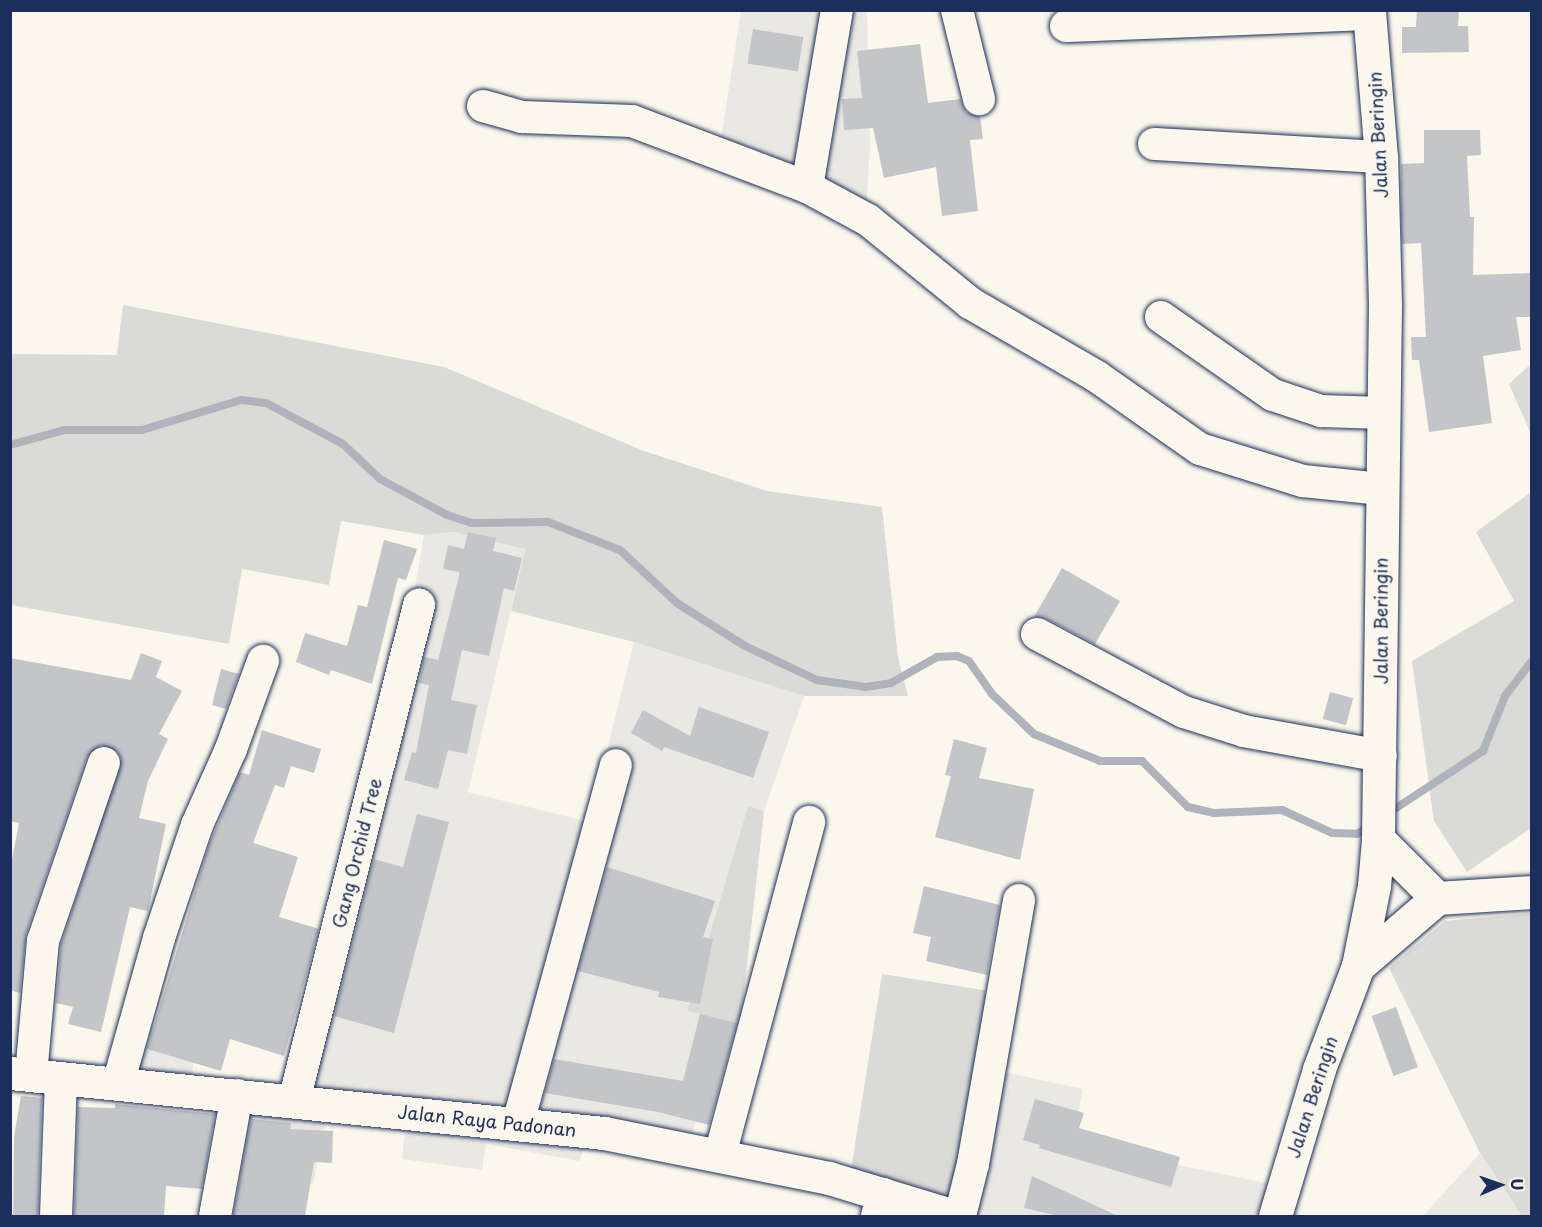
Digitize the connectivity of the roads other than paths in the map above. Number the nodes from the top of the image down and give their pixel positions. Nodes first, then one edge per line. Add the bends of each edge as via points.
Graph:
1 (837, 10) edge
2 (957, 10) edge
3 (1370, 12) edge
4 (1066, 26) dead end
5 (979, 99) dead end
6 (483, 106) dead end
7 (1154, 144) dead end
8 (1381, 157) junction
9 (807, 187) junction
10 (1161, 317) dead end
11 (1383, 413) junction
12 (1382, 489) junction
13 (419, 605) dead end
14 (1037, 634) dead end
15 (263, 661) dead end
16 (1381, 756) junction
17 (104, 763) dead end
18 (616, 765) dead end
19 (809, 822) dead end
20 (1378, 839) junction
21 (1532, 892) edge
22 (1437, 898) junction
23 (1019, 900) dead end
24 (1358, 966) junction
25 (34, 1075) edge
26 (118, 1084) junction
27 (237, 1095) junction
28 (294, 1101) junction
29 (518, 1123) junction
30 (720, 1155) junction
31 (880, 1205) edge
32 (56, 1216) edge
33 (215, 1216) edge
34 (954, 1216) edge
35 (960, 1216) edge
36 (1275, 1216) edge

1 - 9 street
2 - 5 street
3 - 4 street
3 - 8 street, Jalan Beringin
6 - 9 street via 522,117 632,121
7 - 8 street
8 - 11 street, Jalan Beringin
9 - 12 street via 868,220 970,303 1096,376 1200,449 1303,481
10 - 11 street via 1273,395 1321,411
11 - 12 street, Jalan Beringin
12 - 16 street, Jalan Beringin
13 - 28 street, Gang Orchid Tree
14 - 16 street via 1184,712 1244,731
15 - 26 street via 231,749 197,825 159,938
16 - 20 street, Jalan Beringin
17 - 25 street via 43,941
18 - 29 street
19 - 30 street
20 - 22 street
20 - 24 street, Jalan Beringin via 1374,886
21 - 22 street
22 - 24 street
23 - 35 street via 973,1164
24 - 36 street, Jalan Beringin via 1319,1069
25 - 26 street, Jalan Raya Padonan
25 - 32 street
26 - 27 street, Jalan Raya Padonan
27 - 28 street, Jalan Raya Padonan
27 - 33 street
28 - 29 street, Jalan Raya Padonan
29 - 30 street, Jalan Raya Padonan
30 - 31 street, Jalan Raya Padonan
31 - 34 street, Jalan Raya Padonan

